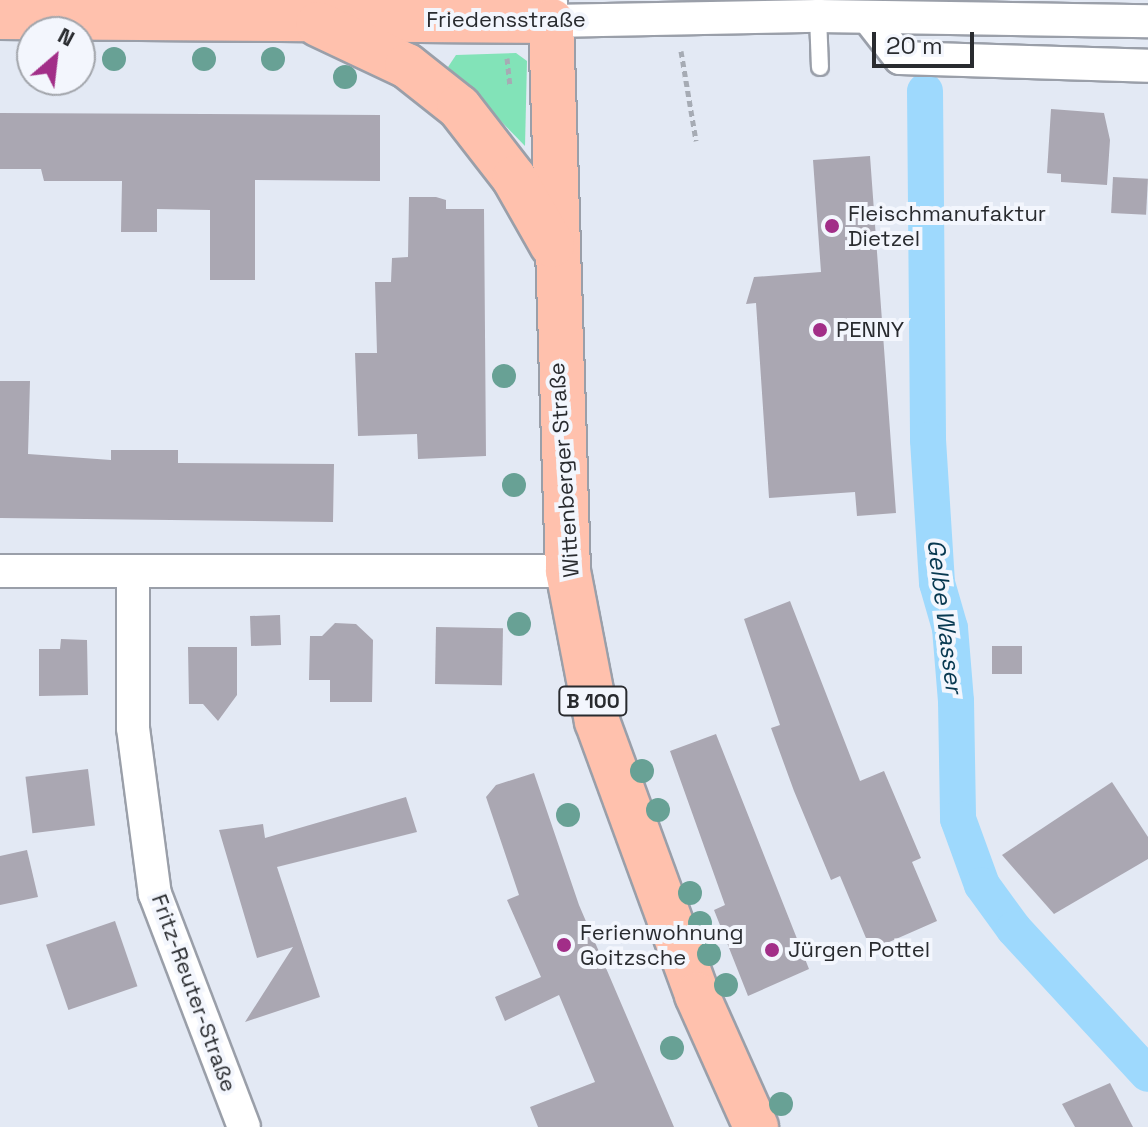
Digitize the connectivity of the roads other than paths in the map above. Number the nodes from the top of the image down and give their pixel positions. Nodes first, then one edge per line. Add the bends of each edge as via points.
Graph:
1 (1101, 10) edge
2 (551, 11) edge
3 (818, 16) junction
4 (0, 17) edge
5 (868, 17) junction
6 (305, 18) junction
7 (1148, 21) edge
8 (1148, 66) edge
9 (820, 67) dead end
10 (553, 247) junction
11 (0, 571) edge
12 (133, 571) junction
13 (568, 571) junction
14 (244, 1127) edge
15 (756, 1127) edge

1 - 5 street, Friedensstraße
1 - 7 street, Friedensstraße
2 - 3 street, Friedensstraße via 675,19
2 - 6 main road, Friedensstraße / B 100
2 - 10 main road, Wittenberger Straße / B 100
3 - 5 street, Friedensstraße
3 - 9 lane
4 - 6 main road, Friedensstraße / B 100
5 - 8 street via 900,58
6 - 10 main road, B 100 via 407,66 459,107 514,178
10 - 13 main road, Wittenberger Straße / B 100
11 - 12 street
12 - 13 street
12 - 14 street, Fritz-Reuter-Straße via 133,728 155,894
13 - 15 main road, Wittenberger Straße / B 100 via 597,721 697,995

